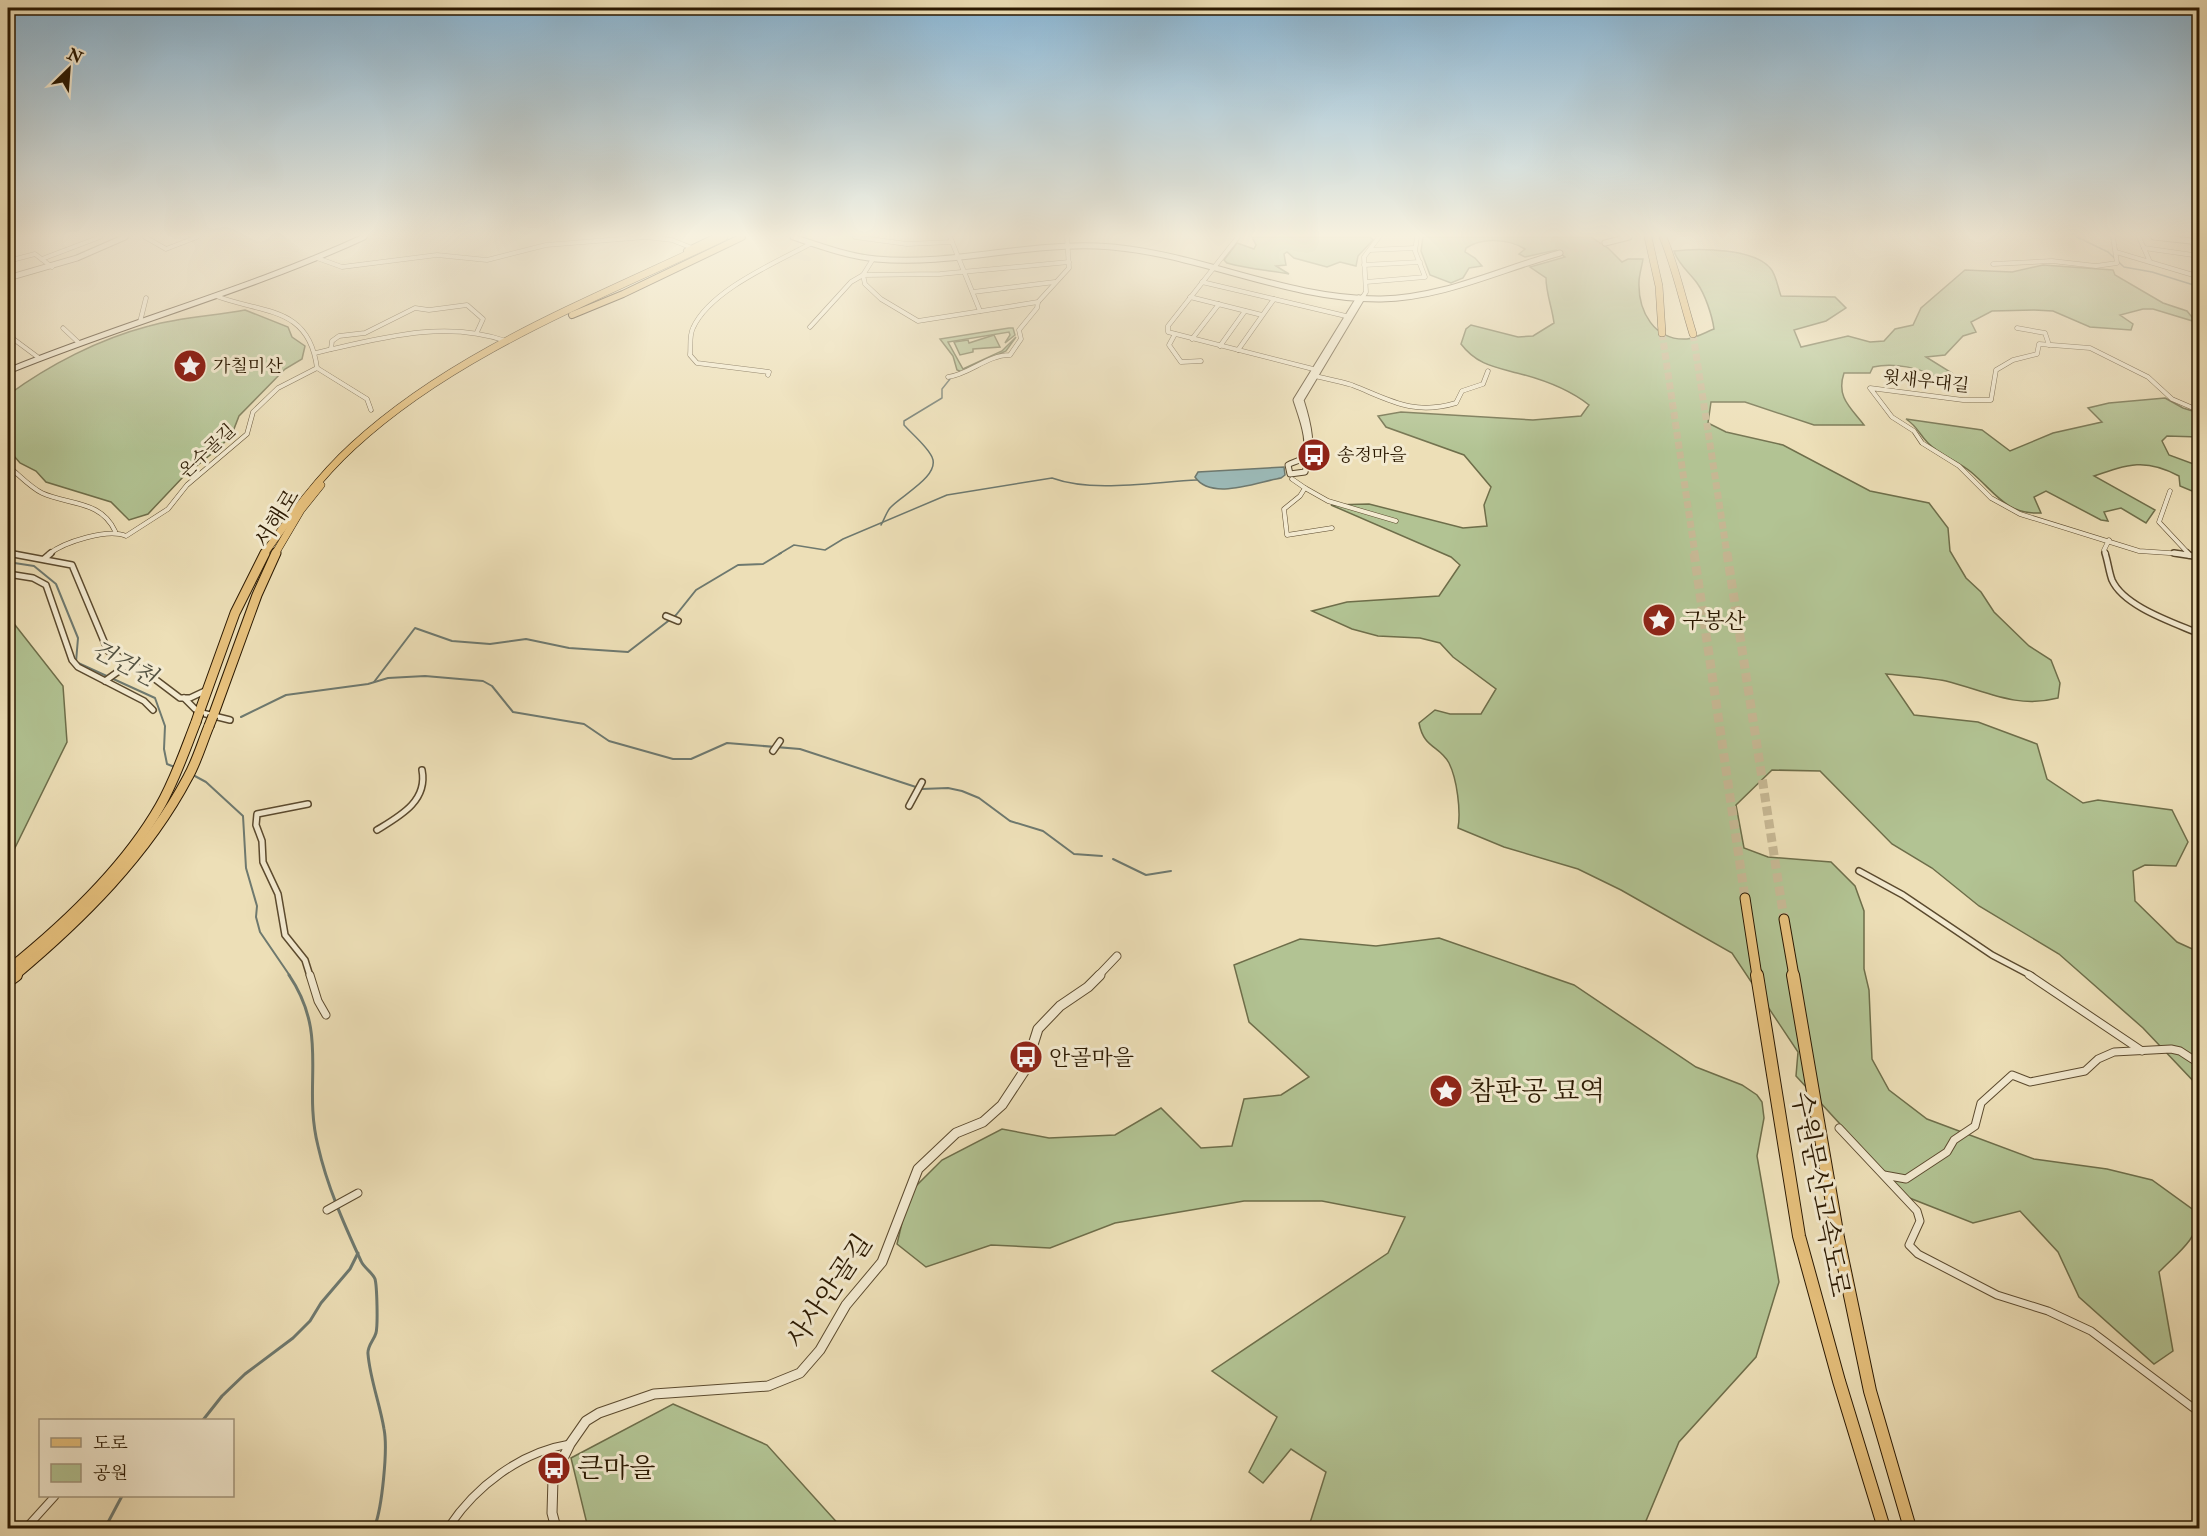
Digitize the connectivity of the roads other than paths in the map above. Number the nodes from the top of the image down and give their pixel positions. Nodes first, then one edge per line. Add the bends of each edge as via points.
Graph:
1 (143, 309) edge
2 (179, 309) edge
3 (259, 309) edge
4 (415, 309) edge
5 (420, 309) edge
6 (439, 309) edge
7 (470, 309) edge
8 (579, 309) edge
9 (580, 309) edge
10 (580, 309) edge
11 (582, 309) edge
12 (707, 309) edge
13 (827, 309) edge
14 (897, 309) edge
15 (977, 309) edge
16 (998, 309) edge
17 (1036, 309) edge
18 (1182, 309) edge
19 (1215, 309) edge
20 (1236, 309) edge
21 (1267, 309) edge
22 (1314, 309) edge
23 (1354, 309) edge
24 (1660, 309) edge
25 (1686, 309) edge
26 (1245, 311) junction
27 (573, 312) junction
28 (978, 312) junction
29 (1262, 315) junction
30 (1349, 317) junction
31 (140, 322) junction
32 (810, 327) dead end
33 (63, 328) dead end
34 (2016, 328) dead end
35 (477, 332) junction
36 (1662, 333) tunnel mouth
37 (1175, 334) junction
38 (1693, 334) tunnel mouth
39 (8, 336) edge
40 (1192, 339) junction
41 (506, 341) junction
42 (79, 343) junction
43 (2049, 345) junction
44 (1220, 346) junction
45 (331, 349) junction
46 (1238, 350) junction
47 (315, 352) junction
48 (39, 358) junction
49 (1202, 361) dead end
50 (317, 368) junction
51 (8, 371) edge
52 (1488, 371) dead end
53 (1316, 372) junction
54 (768, 375) dead end
55 (948, 377) dead end
56 (371, 410) dead end
57 (2199, 411) edge
58 (8, 466) edge
59 (1292, 479) dead end
60 (1305, 488) junction
61 (2170, 491) dead end
62 (1396, 521) dead end
63 (1332, 528) dead end
64 (114, 531) junction
65 (2109, 540) junction
66 (8, 553) edge
67 (2189, 555) junction
68 (2199, 557) edge
69 (44, 559) junction
70 (8, 574) edge
71 (666, 616) dead end
72 (678, 621) dead end
73 (2199, 634) edge
74 (130, 663) junction
75 (105, 681) junction
76 (208, 689) junction
77 (184, 698) junction
78 (153, 710) dead end
79 (230, 720) dead end
80 (780, 741) dead end
81 (773, 751) dead end
82 (422, 770) dead end
83 (922, 782) dead end
84 (309, 804) dead end
85 (909, 806) dead end
86 (377, 830) dead end
87 (1859, 871) dead end
88 (1745, 898) tunnel mouth
89 (1784, 919) tunnel mouth
90 (1117, 956) dead end
91 (9, 966) edge
92 (8, 981) edge
93 (326, 1015) dead end
94 (2144, 1052) junction
95 (2198, 1061) edge
96 (1839, 1128) dead end
97 (1882, 1175) junction
98 (358, 1193) dead end
99 (327, 1210) dead end
100 (2199, 1413) edge
101 (570, 1444) junction
102 (54, 1497) edge
103 (26, 1528) edge
104 (448, 1528) edge
105 (556, 1528) edge
106 (1884, 1528) edge
107 (1910, 1528) edge

1 - 31 street
2 - 31 main road
3 - 47 street via 284,316 312,337
4 - 45 street via 365,333 339,336 332,341
5 - 6 street
7 - 35 street via 483,319
8 - 27 main road, 서해로
9 - 27 highway
10 - 27 highway
11 - 27 main road, 서해로
12 - 54 street via 693,328 690,355 698,363 769,372
13 - 32 street
14 - 28 street via 918,321
15 - 28 street
16 - 28 street
17 - 55 street via 1019,330 1021,339 1010,355 1000,355 961,375
18 - 37 street via 1167,329
19 - 40 street
20 - 26 street
21 - 29 street
22 - 30 street
23 - 30 street
24 - 36 highway
25 - 38 highway
26 - 29 street
26 - 44 street
27 - 41 highway, 서해로
27 - 92 highway, 서해로, bridge via 496,350 423,394 360,445 315,492 273,557 210,726 188,776 154,831 90,908
29 - 46 street
30 - 53 street
31 - 42 main road
33 - 42 street
34 - 43 street via 2045,333
35 - 41 street
35 - 45 street via 410,332
37 - 40 street
37 - 49 street via 1169,345 1180,362
39 - 48 street
40 - 44 street
41 - 76 highway, 서해로 via 448,372 390,412 307,492 261,558
42 - 48 main road
43 - 57 street via 2097,351 2148,377 2172,399
43 - 65 street, 윗새우대길 via 2039,344 2037,354 2013,360 1996,370 1991,400 1870,388 1892,417 1914,431 1922,443 1959,466 1992,498 2020,514
44 - 46 street
45 - 47 street
46 - 53 street
47 - 50 street
48 - 51 main road
50 - 56 street via 367,399
50 - 64 street, 온수골길 via 278,388 253,412 247,434 187,485 168,508 126,536
52 - 53 street via 1483,384 1462,391 1456,403 1433,410 1400,407
53 - 53 street via 1296,400 1307,450 1288,465 1290,474 1300,474 1308,465 1311,432 1301,400
58 - 64 street via 40,492 104,514
59 - 60 street
60 - 62 street via 1328,501
60 - 63 street via 1284,509 1287,535
61 - 67 street via 2159,522
64 - 69 street, 온수골길 via 73,540
65 - 67 street, 윗새우대길 via 2139,551
65 - 73 street via 2103,550 2113,583 2141,608
66 - 69 street
67 - 68 street, 윗새우대길
69 - 74 street via 72,565 108,651
70 - 75 street via 33,578 46,585 72,660 84,672
71 - 72 street
74 - 75 street
74 - 77 street
75 - 78 street via 144,701
76 - 77 street
76 - 91 highway, 서해로, bridge via 177,771 145,828 117,863
77 - 79 street via 190,709
80 - 81 street
82 - 86 street via 424,792 396,819
83 - 85 street
84 - 93 street via 291,810 268,809 257,814 256,825 263,862 278,894 285,935 306,960
87 - 94 street via 2024,971
88 - 106 highway, 수원문산고속도로 via 1799,1236
89 - 107 highway, 수원문산고속도로 via 1845,1271 1870,1391
90 - 101 street, 사사안골길 via 1088,987 1060,1006 1038,1029 1025,1070 1002,1105 983,1122 956,1133 918,1168 882,1262 846,1305 820,1350 800,1373 768,1386 654,1394 599,1413 586,1421
94 - 95 street via 2171,1049
94 - 97 street via 2114,1052 2085,1071 2030,1082 2012,1075 1981,1103 1975,1126 1954,1140 1947,1152 1906,1179
96 - 97 street
97 - 100 street via 1917,1211 1920,1221 1909,1245 1918,1254 1997,1295 2048,1311 2091,1332
98 - 99 street
101 - 104 street via 555,1446 496,1474 466,1501
101 - 105 street, 사사안골길 via 554,1479 552,1513
102 - 103 street

